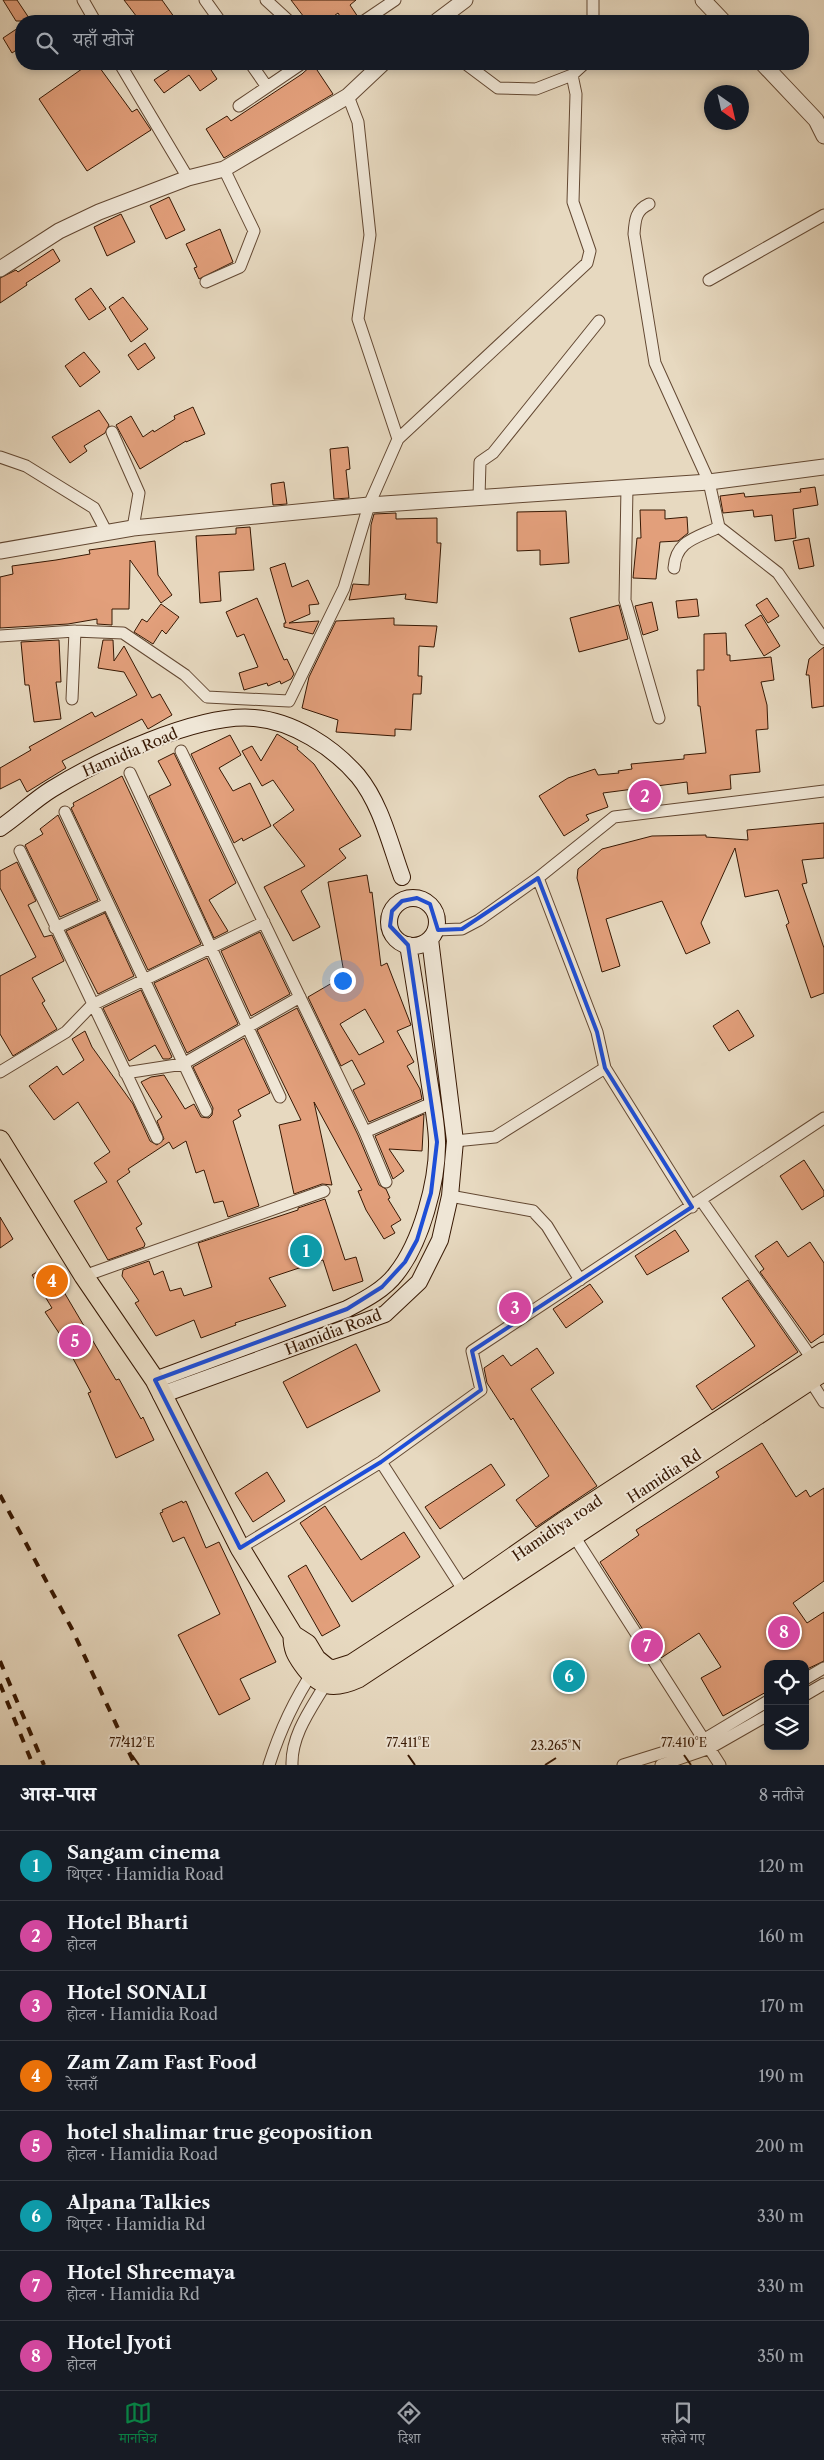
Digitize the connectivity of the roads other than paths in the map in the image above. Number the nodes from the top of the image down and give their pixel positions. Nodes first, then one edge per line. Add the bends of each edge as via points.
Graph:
1 (83, 0) edge
2 (205, 0) edge
3 (266, 0) edge
4 (395, 0) edge
5 (465, 0) edge
6 (593, 0) edge
7 (703, 0) edge
8 (92, 15) edge
9 (216, 15) edge
10 (282, 15) edge
11 (373, 15) edge
12 (445, 15) edge
13 (593, 15) edge
14 (717, 15) edge
15 (124, 70) edge
16 (255, 70) edge
17 (292, 70) edge
18 (376, 70) edge
19 (474, 70) edge
20 (577, 70) edge
21 (769, 70) edge
22 (572, 75) junction
23 (267, 87) junction
24 (348, 96) junction
25 (239, 106) dead end
26 (824, 136) edge
27 (224, 169) junction
28 (188, 178) junction
29 (650, 204) dead end
30 (824, 215) edge
31 (0, 270) edge
32 (709, 280) dead end
33 (206, 282) dead end
34 (599, 321) dead end
35 (112, 432) dead end
36 (398, 438) junction
37 (0, 457) edge
38 (824, 467) edge
39 (709, 482) junction
40 (627, 487) junction
41 (479, 497) junction
42 (370, 505) junction
43 (720, 527) junction
44 (133, 528) junction
45 (107, 533) junction
46 (0, 551) edge
47 (674, 568) dead end
48 (75, 631) junction
49 (0, 636) edge
50 (824, 639) edge
51 (72, 699) dead end
52 (659, 718) dead end
53 (180, 751) dead end
54 (130, 773) dead end
55 (824, 791) edge
56 (64, 812) dead end
57 (0, 828) edge
58 (20, 851) dead end
59 (402, 877) junction
60 (538, 878) junction
61 (421, 899) junction
62 (108, 904) junction
63 (396, 905) junction
64 (264, 922) junction
65 (55, 928) junction
66 (433, 934) junction
67 (408, 944) junction
68 (212, 947) junction
69 (144, 980) junction
70 (300, 997) junction
71 (92, 1005) junction
72 (248, 1026) junction
73 (183, 1064) junction
74 (605, 1068) junction
75 (0, 1072) edge
76 (125, 1073) junction
77 (280, 1097) dead end
78 (432, 1103) junction
79 (206, 1111) dead end
80 (824, 1118) edge
81 (365, 1132) junction
82 (157, 1138) dead end
83 (0, 1140) edge
84 (455, 1142) junction
85 (386, 1182) dead end
86 (324, 1191) dead end
87 (450, 1196) junction
88 (696, 1203) junction
89 (84, 1276) junction
90 (580, 1280) junction
91 (376, 1291) junction
92 (391, 1308) junction
93 (818, 1367) edge
94 (158, 1387) junction
95 (824, 1402) edge
96 (381, 1462) junction
97 (568, 1529) junction
98 (240, 1548) junction
99 (464, 1591) junction
100 (824, 1668) edge
101 (322, 1672) junction
102 (809, 1677) edge
103 (824, 1684) edge
104 (809, 1692) edge
105 (764, 1704) edge
106 (764, 1718) edge
107 (706, 1744) junction
108 (269, 1765) edge
109 (292, 1765) edge
110 (623, 1765) edge
111 (661, 1765) edge
112 (720, 1765) edge

1 - 8 street
2 - 9 street
3 - 10 street
4 - 11 street
5 - 12 street
6 - 13 street
7 - 14 street
15 - 28 street
16 - 23 street
17 - 23 street
18 - 24 street
19 - 22 street via 498,88 536,89
20 - 22 street
21 - 26 street via 816,120
22 - 36 street via 576,94 573,202 590,251 587,263
23 - 25 street
24 - 27 street
24 - 36 street via 358,122 370,235 358,319
27 - 28 street
27 - 33 street via 254,231 240,267
28 - 31 street via 59,231
29 - 39 street via 641,208 635,218 634,234 654,363
30 - 32 street
34 - 41 street via 493,452 480,462
35 - 44 street via 139,493
36 - 42 street
37 - 45 street via 26,466 94,508
38 - 39 street
39 - 40 street
39 - 43 street
40 - 41 street
40 - 52 street via 625,600
41 - 42 street
42 - 44 street
42 - 48 street via 344,588 289,701 207,697 185,675 123,633
43 - 47 street via 683,545 675,554
43 - 50 street via 778,573
44 - 45 street
45 - 46 street
48 - 49 street
48 - 51 street
53 - 64 street
54 - 68 street
55 - 60 street via 614,817
56 - 62 street
57 - 59 main road, Hamidia Road via 50,790 84,770 154,739 212,722 254,718 309,736 335,754 359,777 375,803
58 - 65 street
59 - 61 main road
59 - 63 main road
60 - 66 street via 479,920 462,929
60 - 74 street via 597,1032
61 - 63 main road via 409,898
61 - 66 main road via 434,909 437,922
62 - 65 street
62 - 69 street
63 - 67 main road via 390,926 397,939
64 - 68 street
64 - 70 street
65 - 71 street
66 - 67 main road via 423,943
66 - 84 main road, Hamidia Road
67 - 78 main road, Hamidia Road
68 - 69 street
68 - 72 street
69 - 71 street
69 - 73 street
70 - 72 street
70 - 81 street
71 - 75 street via 66,1032
71 - 76 street
72 - 73 street
72 - 77 street
73 - 76 street
73 - 79 street
74 - 84 street via 495,1137
74 - 88 street
76 - 82 street
78 - 81 street
78 - 91 main road, Hamidia Road via 437,1142 431,1193 417,1240 395,1276
80 - 88 street
81 - 85 street
83 - 89 main road
84 - 87 main road, Hamidia Road
86 - 89 street
87 - 90 street via 533,1211 547,1226
87 - 92 main road, Hamidia Road via 440,1240 419,1282
88 - 90 street
88 - 93 street
89 - 94 main road
90 - 96 street via 472,1351 481,1390
91 - 92 main road
91 - 94 main road, Hamidia Road via 347,1309
92 - 94 main road, Hamidia Road via 385,1314
93 - 95 street
93 - 97 main road, Hamidiya road
94 - 98 main road
96 - 98 street
96 - 99 street
97 - 99 main road, Hamidiya road
97 - 101 main road via 358,1678 345,1684
97 - 107 street
98 - 101 main road via 293,1636 307,1644
99 - 101 main road, Hamidiya road via 352,1664
100 - 102 street
101 - 108 street via 279,1732
101 - 109 street via 294,1742
103 - 104 street
105 - 107 street
106 - 107 street
107 - 110 street
107 - 111 street
107 - 112 street

